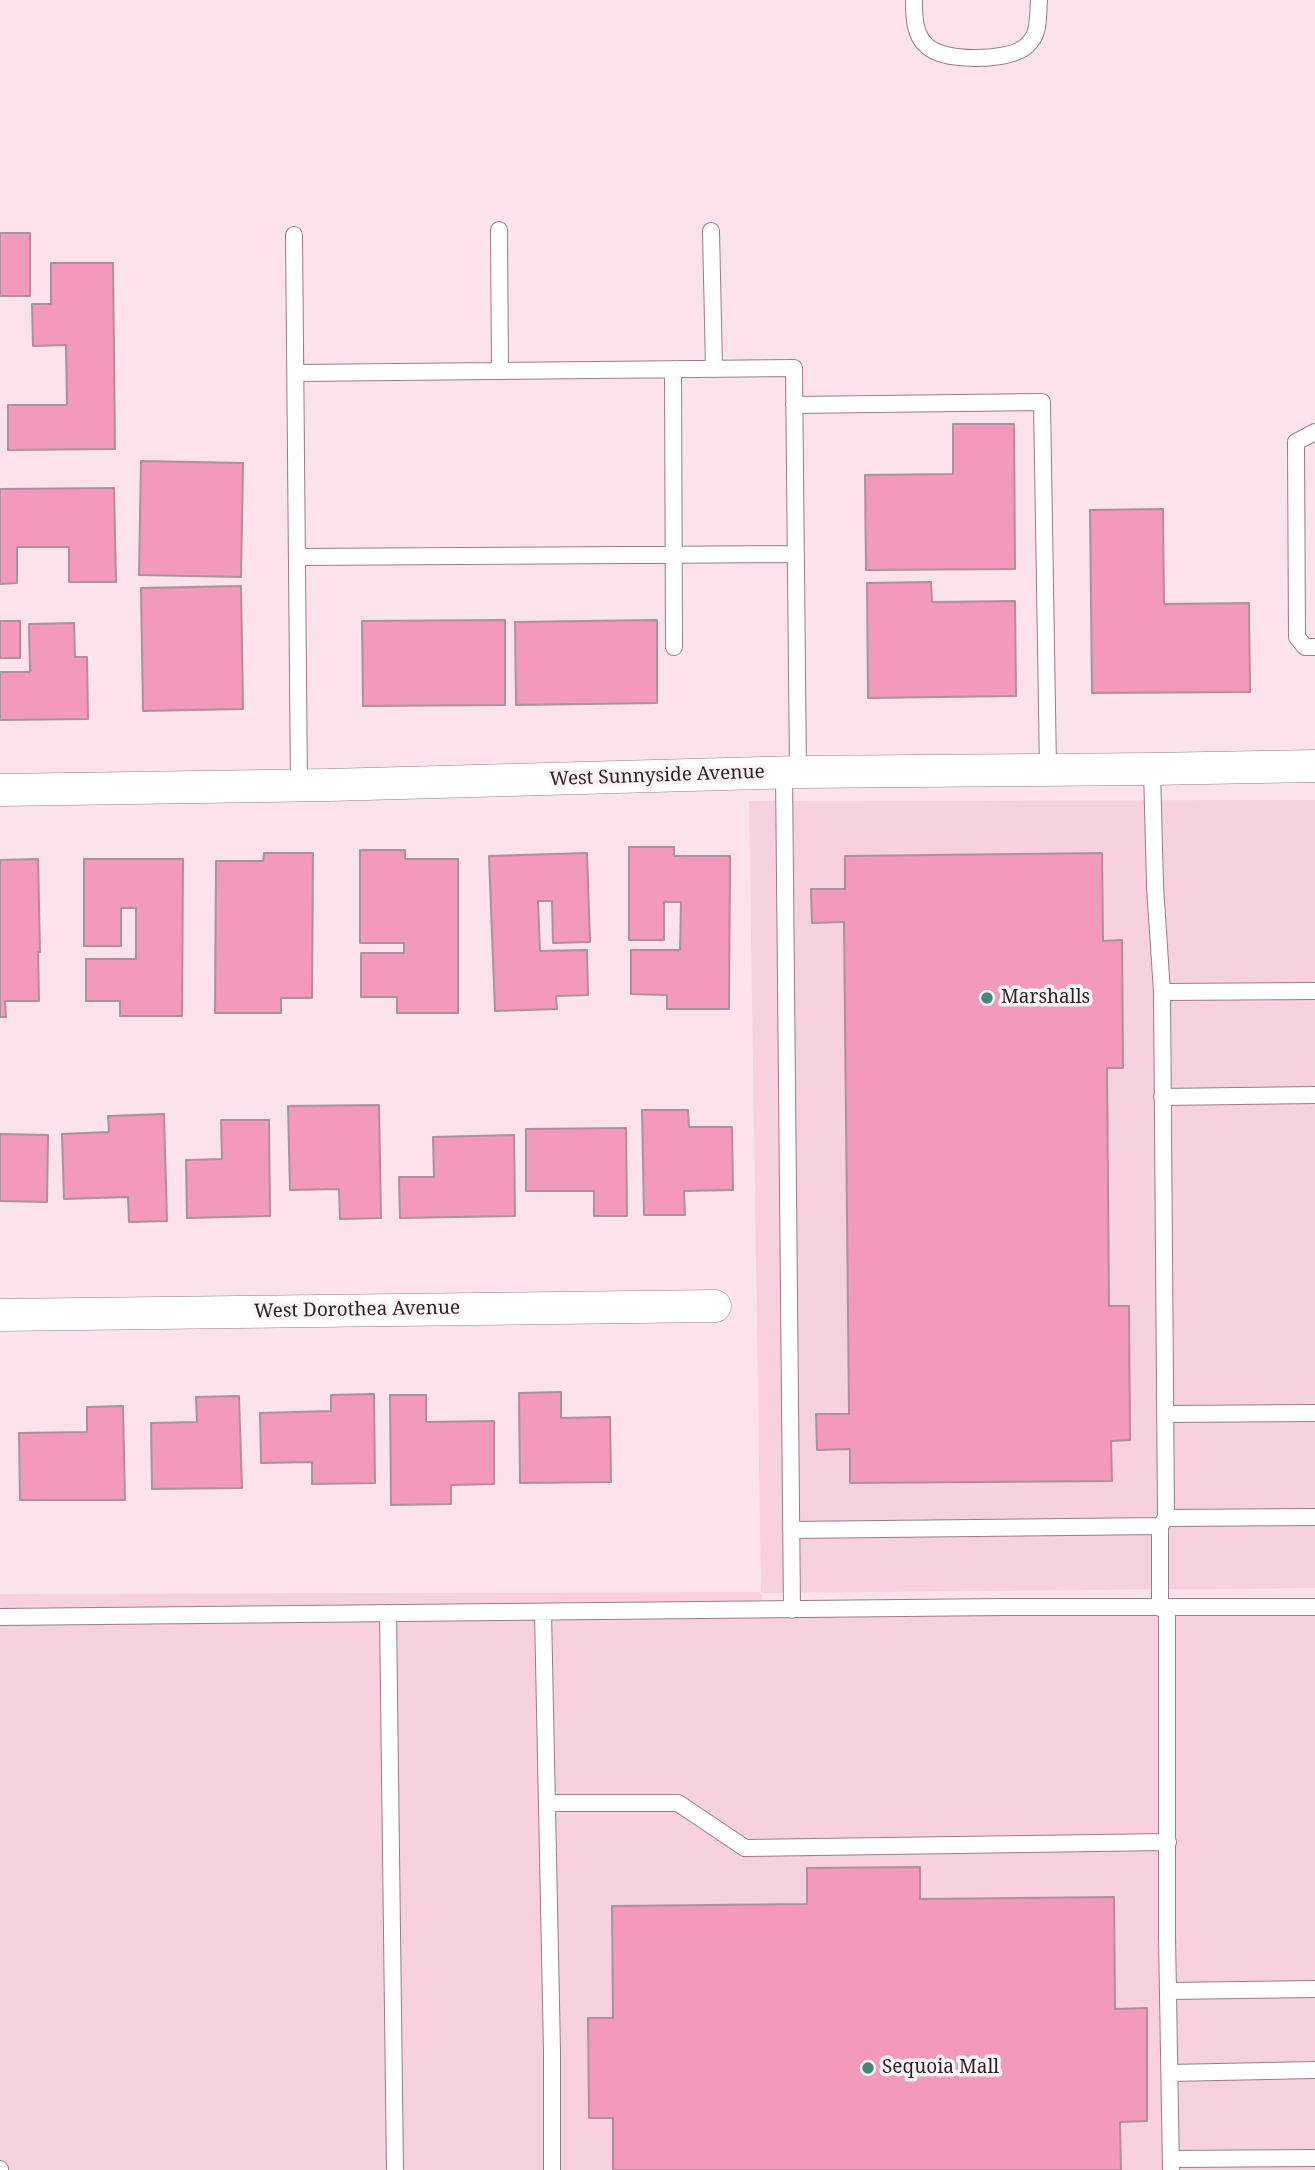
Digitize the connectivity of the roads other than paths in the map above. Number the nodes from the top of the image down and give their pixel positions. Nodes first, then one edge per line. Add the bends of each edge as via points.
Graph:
1 (914, 0) edge
2 (1039, 0) edge
3 (499, 230) dead end
4 (711, 231) dead end
5 (293, 235) dead end
6 (714, 368) junction
7 (673, 369) junction
8 (500, 371) junction
9 (296, 373) junction
10 (794, 405) junction
11 (1315, 432) edge
12 (673, 554) junction
13 (795, 554) junction
14 (298, 556) junction
15 (674, 647) dead end
16 (1315, 647) edge
17 (1315, 766) edge
18 (1048, 769) junction
19 (1152, 769) junction
20 (791, 772) junction
21 (299, 786) junction
22 (0, 790) edge
23 (1315, 991) edge
24 (1162, 992) junction
25 (1315, 1095) edge
26 (1162, 1097) junction
27 (715, 1306) dead end
28 (0, 1315) edge
29 (1315, 1413) edge
30 (1166, 1414) junction
31 (1315, 1517) edge
32 (1163, 1522) junction
33 (791, 1530) junction
34 (1315, 1607) edge
35 (1163, 1608) junction
36 (792, 1610) junction
37 (542, 1612) junction
38 (388, 1613) junction
39 (0, 1617) edge
40 (547, 1802) junction
41 (1168, 1842) junction
42 (1315, 1989) edge
43 (1168, 1991) junction
44 (1315, 2070) edge
45 (1170, 2073) junction
46 (1315, 2158) edge
47 (1171, 2164) edge
48 (395, 2170) edge
49 (552, 2170) edge

1 - 2 lane via 917,33 927,47 960,58 1006,56 1023,49 1035,36
3 - 8 lane
4 - 6 lane
5 - 9 lane
6 - 7 lane
6 - 10 lane via 794,368
7 - 8 lane
7 - 12 lane
8 - 9 lane
9 - 14 lane
10 - 13 lane
10 - 18 lane via 1042,402
11 - 16 lane via 1296,442 1296,456 1297,637 1304,647
12 - 13 lane
12 - 14 lane
12 - 15 lane
13 - 20 lane
14 - 21 lane
17 - 19 street, West Sunnyside Avenue
18 - 19 street, West Sunnyside Avenue
18 - 20 street, West Sunnyside Avenue
19 - 24 lane
20 - 21 street, West Sunnyside Avenue
20 - 33 lane
21 - 22 street, West Sunnyside Avenue
23 - 24 lane
24 - 26 lane
25 - 26 lane
26 - 30 lane
27 - 28 street, West Dorothea Avenue
29 - 30 lane
30 - 32 lane
31 - 32 lane
32 - 33 lane
32 - 35 lane
33 - 36 lane
34 - 35 lane
35 - 36 lane
35 - 41 lane
36 - 37 lane
37 - 38 lane
37 - 40 lane
38 - 39 lane
38 - 48 lane
40 - 41 lane via 678,1803 745,1848
40 - 49 lane
41 - 43 lane
42 - 43 lane
43 - 45 lane
44 - 45 lane
45 - 47 lane
46 - 47 lane

